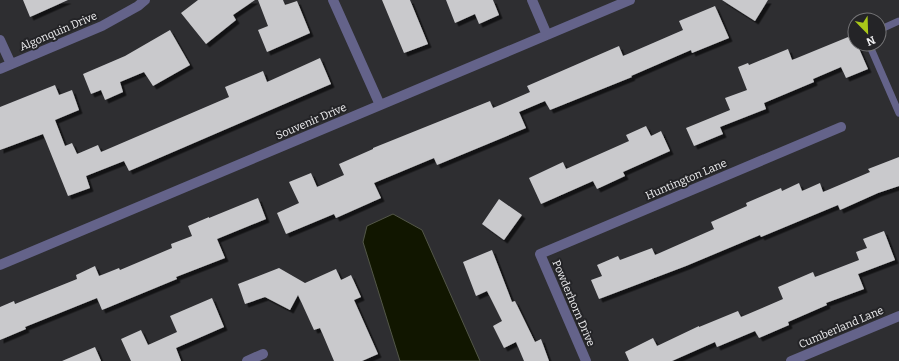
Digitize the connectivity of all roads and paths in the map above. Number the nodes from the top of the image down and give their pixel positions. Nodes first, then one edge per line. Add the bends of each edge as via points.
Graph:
1 (145, 0) edge
2 (333, 0) edge
3 (532, 0) edge
4 (630, 0) edge
5 (899, 21) edge
6 (887, 26) edge
7 (547, 35) junction
8 (0, 40) edge
9 (872, 52) edge
10 (11, 64) junction
11 (0, 69) edge
12 (380, 105) junction
13 (899, 113) edge
14 (841, 127) dead end
15 (540, 254) joint
16 (0, 265) edge
17 (899, 316) edge
18 (263, 354) dead end
19 (247, 361) edge
20 (586, 361) edge
21 (791, 361) edge

1 - 10 street, Algonquin Drive via 102,26
2 - 12 street
3 - 7 street
4 - 7 street, Souvenir Drive
5 - 6 lane
7 - 12 street, Souvenir Drive
8 - 10 street
9 - 13 lane
10 - 11 street, Algonquin Drive
12 - 16 street, Souvenir Drive
14 - 15 street, Huntington Lane
15 - 20 street, Powderhorn Drive
17 - 21 street, Cumberland Lane
18 - 19 street

